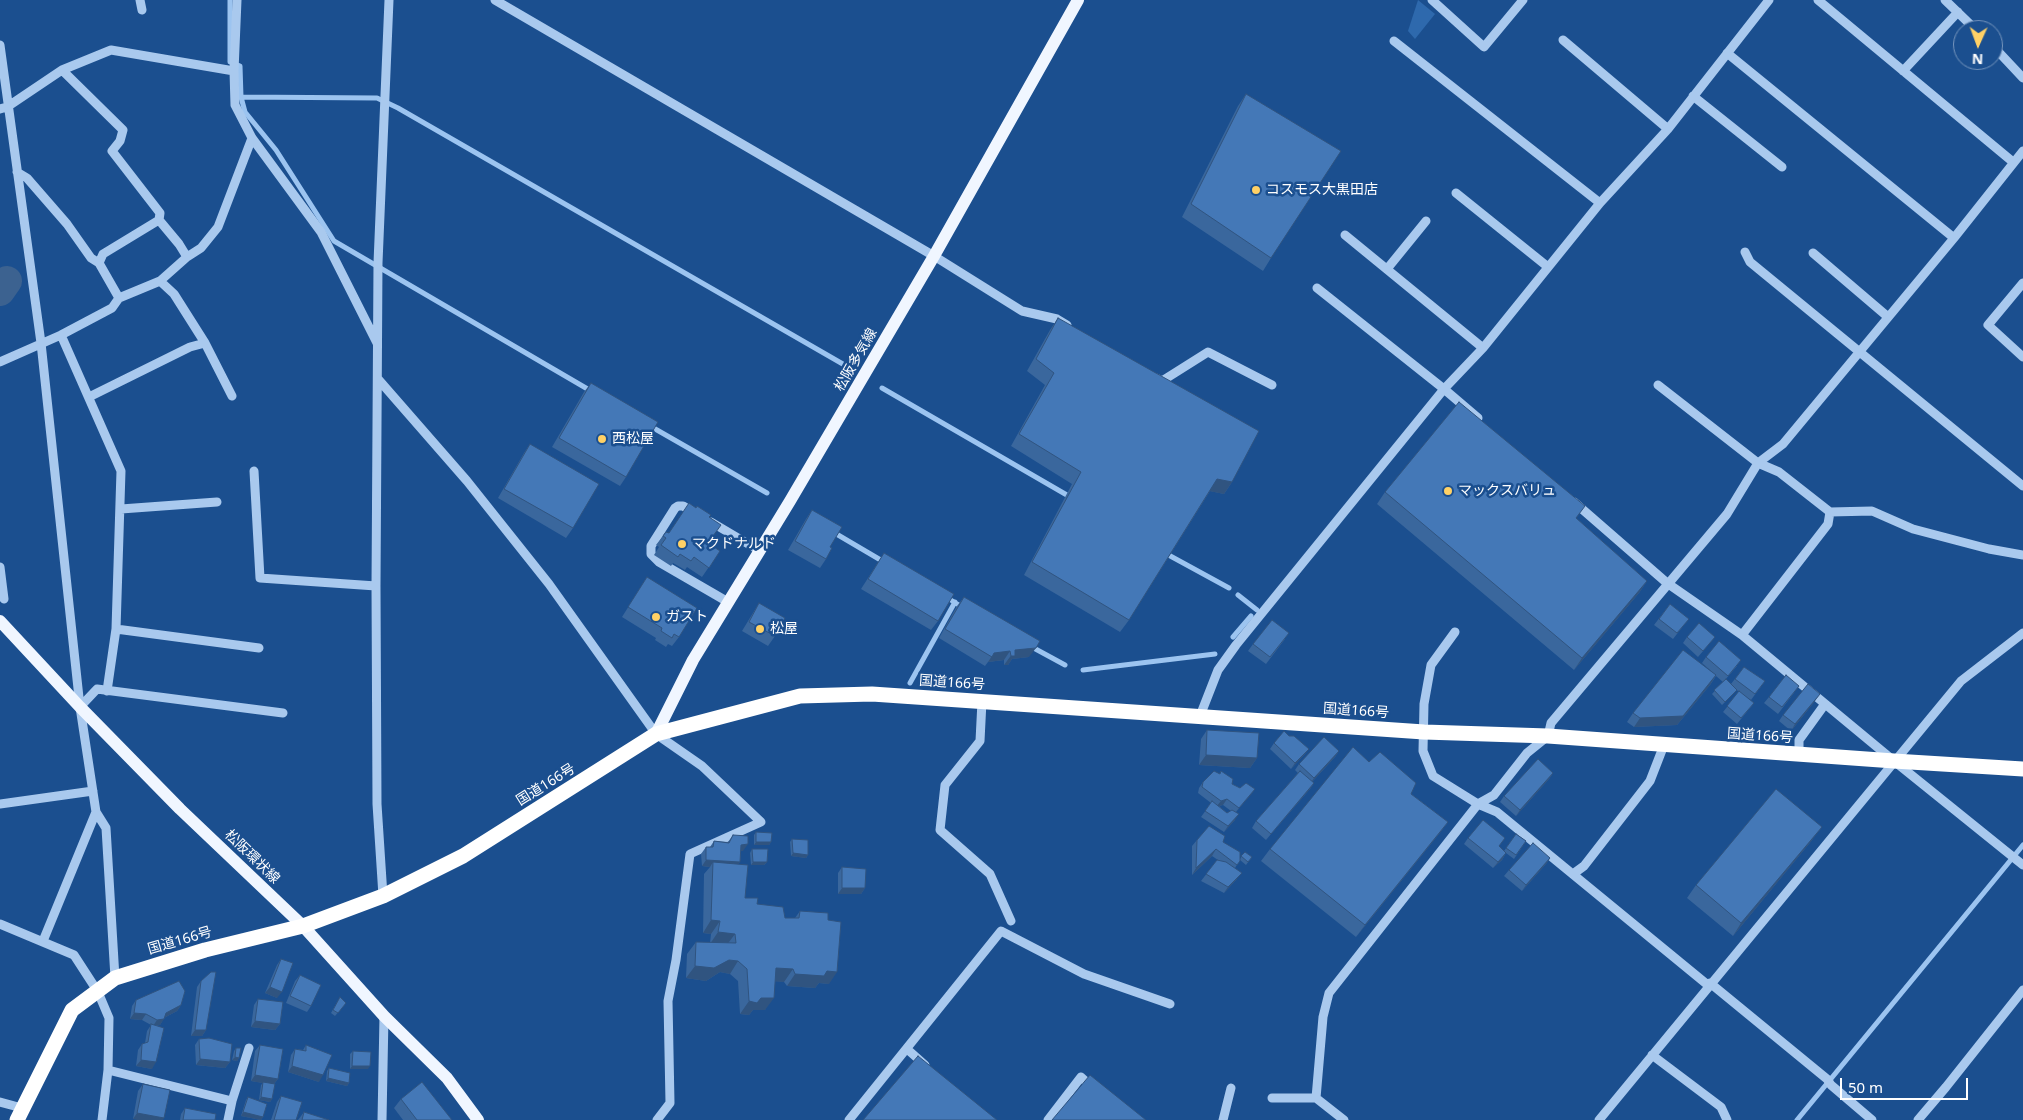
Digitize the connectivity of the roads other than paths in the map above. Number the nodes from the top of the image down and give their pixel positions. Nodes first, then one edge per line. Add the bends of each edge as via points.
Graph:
1 (140, 0) edge
2 (236, 0) edge
3 (389, 0) edge
4 (495, 0) edge
5 (1078, 0) edge
6 (1432, 0) edge
7 (1523, 0) edge
8 (1769, 0) edge
9 (1818, 0) edge
10 (1946, 0) edge
11 (142, 10) dead end
12 (1958, 12) junction
13 (1966, 20) edge
14 (1563, 40) dead end
15 (1394, 42) dead end
16 (0, 45) edge
17 (1727, 53) junction
18 (2003, 55) edge
19 (62, 70) junction
20 (234, 70) junction
21 (1903, 71) junction
22 (2022, 73) edge
23 (1694, 96) junction
24 (4, 108) edge
25 (1668, 129) junction
26 (252, 138) junction
27 (2023, 151) edge
28 (2013, 162) junction
29 (1782, 167) dead end
30 (17, 172) junction
31 (1456, 193) dead end
32 (1600, 204) junction
33 (159, 220) junction
34 (1426, 221) dead end
35 (1345, 235) dead end
36 (1954, 238) junction
37 (1745, 252) dead end
38 (1813, 253) dead end
39 (934, 256) junction
40 (187, 257) junction
41 (99, 263) junction
42 (1548, 267) junction
43 (1387, 269) junction
44 (160, 281) junction
45 (2023, 283) edge
46 (1317, 288) dead end
47 (120, 298) junction
48 (1888, 317) junction
49 (1073, 329) edge
50 (61, 335) junction
51 (41, 343) junction
52 (204, 343) junction
53 (378, 345) junction
54 (1483, 348) junction
55 (1860, 351) junction
56 (2023, 357) edge
57 (0, 362) edge
58 (1146, 372) edge
59 (378, 379) junction
60 (1272, 384) dead end
61 (1658, 385) dead end
62 (1444, 389) junction
63 (232, 396) dead end
64 (89, 397) junction
65 (1482, 421) edge
66 (1758, 463) junction
67 (254, 471) dead end
68 (2023, 486) edge
69 (1563, 492) edge
70 (217, 502) dead end
71 (121, 509) junction
72 (1830, 512) junction
73 (760, 551) junction
74 (2023, 555) edge
75 (0, 567) edge
76 (1667, 582) junction
77 (376, 586) junction
78 (4, 599) dead end
79 (728, 602) junction
80 (0, 621) edge
81 (116, 629) junction
82 (1455, 632) dead end
83 (2023, 633) edge
84 (1742, 635) junction
85 (258, 648) dead end
86 (107, 691) junction
87 (982, 701) junction
88 (1825, 704) junction
89 (80, 707) junction
90 (283, 713) dead end
91 (1200, 716) junction
92 (1424, 732) junction
93 (656, 734) junction
94 (1548, 736) junction
95 (1664, 745) junction
96 (1799, 755) junction
97 (1894, 761) junction
98 (2023, 769) edge
99 (93, 790) junction
100 (0, 804) edge
101 (1478, 804) junction
102 (96, 812) junction
103 (2020, 863) edge
104 (1573, 874) junction
105 (383, 896) junction
106 (1011, 921) dead end
107 (0, 924) edge
108 (303, 926) junction
109 (43, 941) junction
110 (115, 978) junction
111 (1710, 984) junction
112 (2023, 990) edge
113 (98, 992) junction
114 (1170, 1004) dead end
115 (384, 1016) junction
116 (249, 1048) dead end
117 (907, 1049) junction
118 (1652, 1055) junction
119 (929, 1068) edge
120 (108, 1070) junction
121 (1232, 1088) dead end
122 (1103, 1096) edge
123 (1272, 1098) dead end
124 (1316, 1098) junction
125 (232, 1101) junction
126 (0, 1102) edge
127 (20, 1114) edge
128 (102, 1120) edge
129 (228, 1120) edge
130 (382, 1120) edge
131 (478, 1120) edge
132 (657, 1120) edge
133 (848, 1120) edge
134 (1048, 1120) edge
135 (1223, 1120) edge
136 (1344, 1120) edge
137 (1598, 1120) edge
138 (1727, 1120) edge
139 (1872, 1120) edge
140 (1918, 1120) edge

1 - 11 street
2 - 20 street
3 - 53 street via 378,263
4 - 39 street
5 - 39 main road, 松阪多気線
6 - 7 street via 1484,48
8 - 17 street
9 - 21 street
10 - 12 street
12 - 13 street
12 - 21 street
14 - 25 street
15 - 32 street
16 - 24 street
17 - 23 street
17 - 36 street
18 - 22 street
19 - 20 street via 111,50
19 - 24 street
19 - 33 street via 124,130 112,151 160,213
20 - 26 street via 235,105
21 - 28 street
23 - 25 street
23 - 29 street
24 - 30 street
25 - 32 street
26 - 40 street via 218,226 201,248
26 - 53 street via 321,232
27 - 28 street
28 - 36 street
30 - 41 street via 28,178 91,258
30 - 51 street
31 - 42 street
32 - 42 street
33 - 40 street
33 - 41 street via 103,254
34 - 43 street
35 - 43 street
36 - 48 street
37 - 55 street via 1750,262
38 - 48 street
39 - 49 street via 1022,311 1057,319
39 - 73 main road, 松阪多気線
40 - 44 street
41 - 47 street
42 - 54 street
43 - 54 street
44 - 47 street
44 - 52 street via 174,294
45 - 56 street via 1988,325
46 - 62 street
47 - 50 street via 112,308
48 - 55 street
50 - 51 street
50 - 64 street
51 - 57 street
51 - 89 street
52 - 63 street
52 - 64 street
53 - 59 street
54 - 62 street
55 - 66 street via 1783,444
55 - 68 street
58 - 60 street via 1162,381 1208,352
59 - 77 street
59 - 93 street via 467,481 531,562
61 - 66 street
62 - 65 street
62 - 91 street via 1236,645 1218,670
64 - 71 street via 121,470
66 - 72 street via 1779,472
66 - 76 street via 1727,514
67 - 77 street via 260,578
69 - 76 street
70 - 71 street
71 - 81 street
72 - 74 street via 1872,511 1913,529
72 - 84 street via 1828,524
73 - 79 main road, 松阪多気線
73 - 79 street via 683,506 675,508 651,546 653,557
75 - 78 street
76 - 84 street
76 - 94 street via 1551,723
77 - 105 street via 377,804
79 - 93 main road, 松阪多気線 via 693,660
80 - 89 main road, 松阪環状線
81 - 85 street
81 - 86 street
82 - 92 street via 1431,665 1424,704
83 - 97 street via 1961,681
84 - 88 street
86 - 89 street via 97,689
86 - 90 street
87 - 91 highway, 国道166号
87 - 93 highway, 国道166号 via 872,694 800,696
87 - 106 street via 980,741 945,785 940,830 990,874
88 - 96 street via 1799,740
88 - 97 street
89 - 99 street
89 - 108 main road, 松阪環状線 via 180,809
91 - 92 highway, 国道166号
92 - 94 highway, 国道166号
92 - 101 street via 1423,751 1434,776
93 - 105 highway, 国道166号 via 463,856
93 - 132 street via 702,766 760,822 690,854 668,1000 670,1103
94 - 95 highway, 国道166号
94 - 101 street via 1528,753 1494,795
95 - 96 highway, 国道166号
95 - 104 street via 1650,782 1584,866
96 - 97 highway, 国道166号
97 - 98 highway, 国道166号
97 - 103 street
97 - 111 street
99 - 100 street
99 - 102 street
101 - 104 street via 1497,812
101 - 124 street via 1329,993 1323,1018
102 - 109 street
102 - 110 street via 106,828
104 - 111 street
105 - 108 highway, 国道166号
107 - 109 street
108 - 110 highway, 国道166号 via 205,950
108 - 115 main road, 松阪環状線
109 - 113 street via 74,955
110 - 113 highway, 国道166号
111 - 118 street
111 - 139 street
112 - 140 street
113 - 120 street via 109,1018
113 - 127 highway, 国道166号 via 72,1010
114 - 117 street via 1084,974 1001,932
115 - 130 street
115 - 131 main road, 松阪環状線 via 446,1078
116 - 125 street
117 - 119 street
117 - 133 street
118 - 137 street
118 - 138 street via 1721,1107
120 - 125 street
120 - 128 street
121 - 135 street
122 - 134 street via 1081,1078
123 - 124 street
124 - 136 street
125 - 129 street
126 - 127 street

